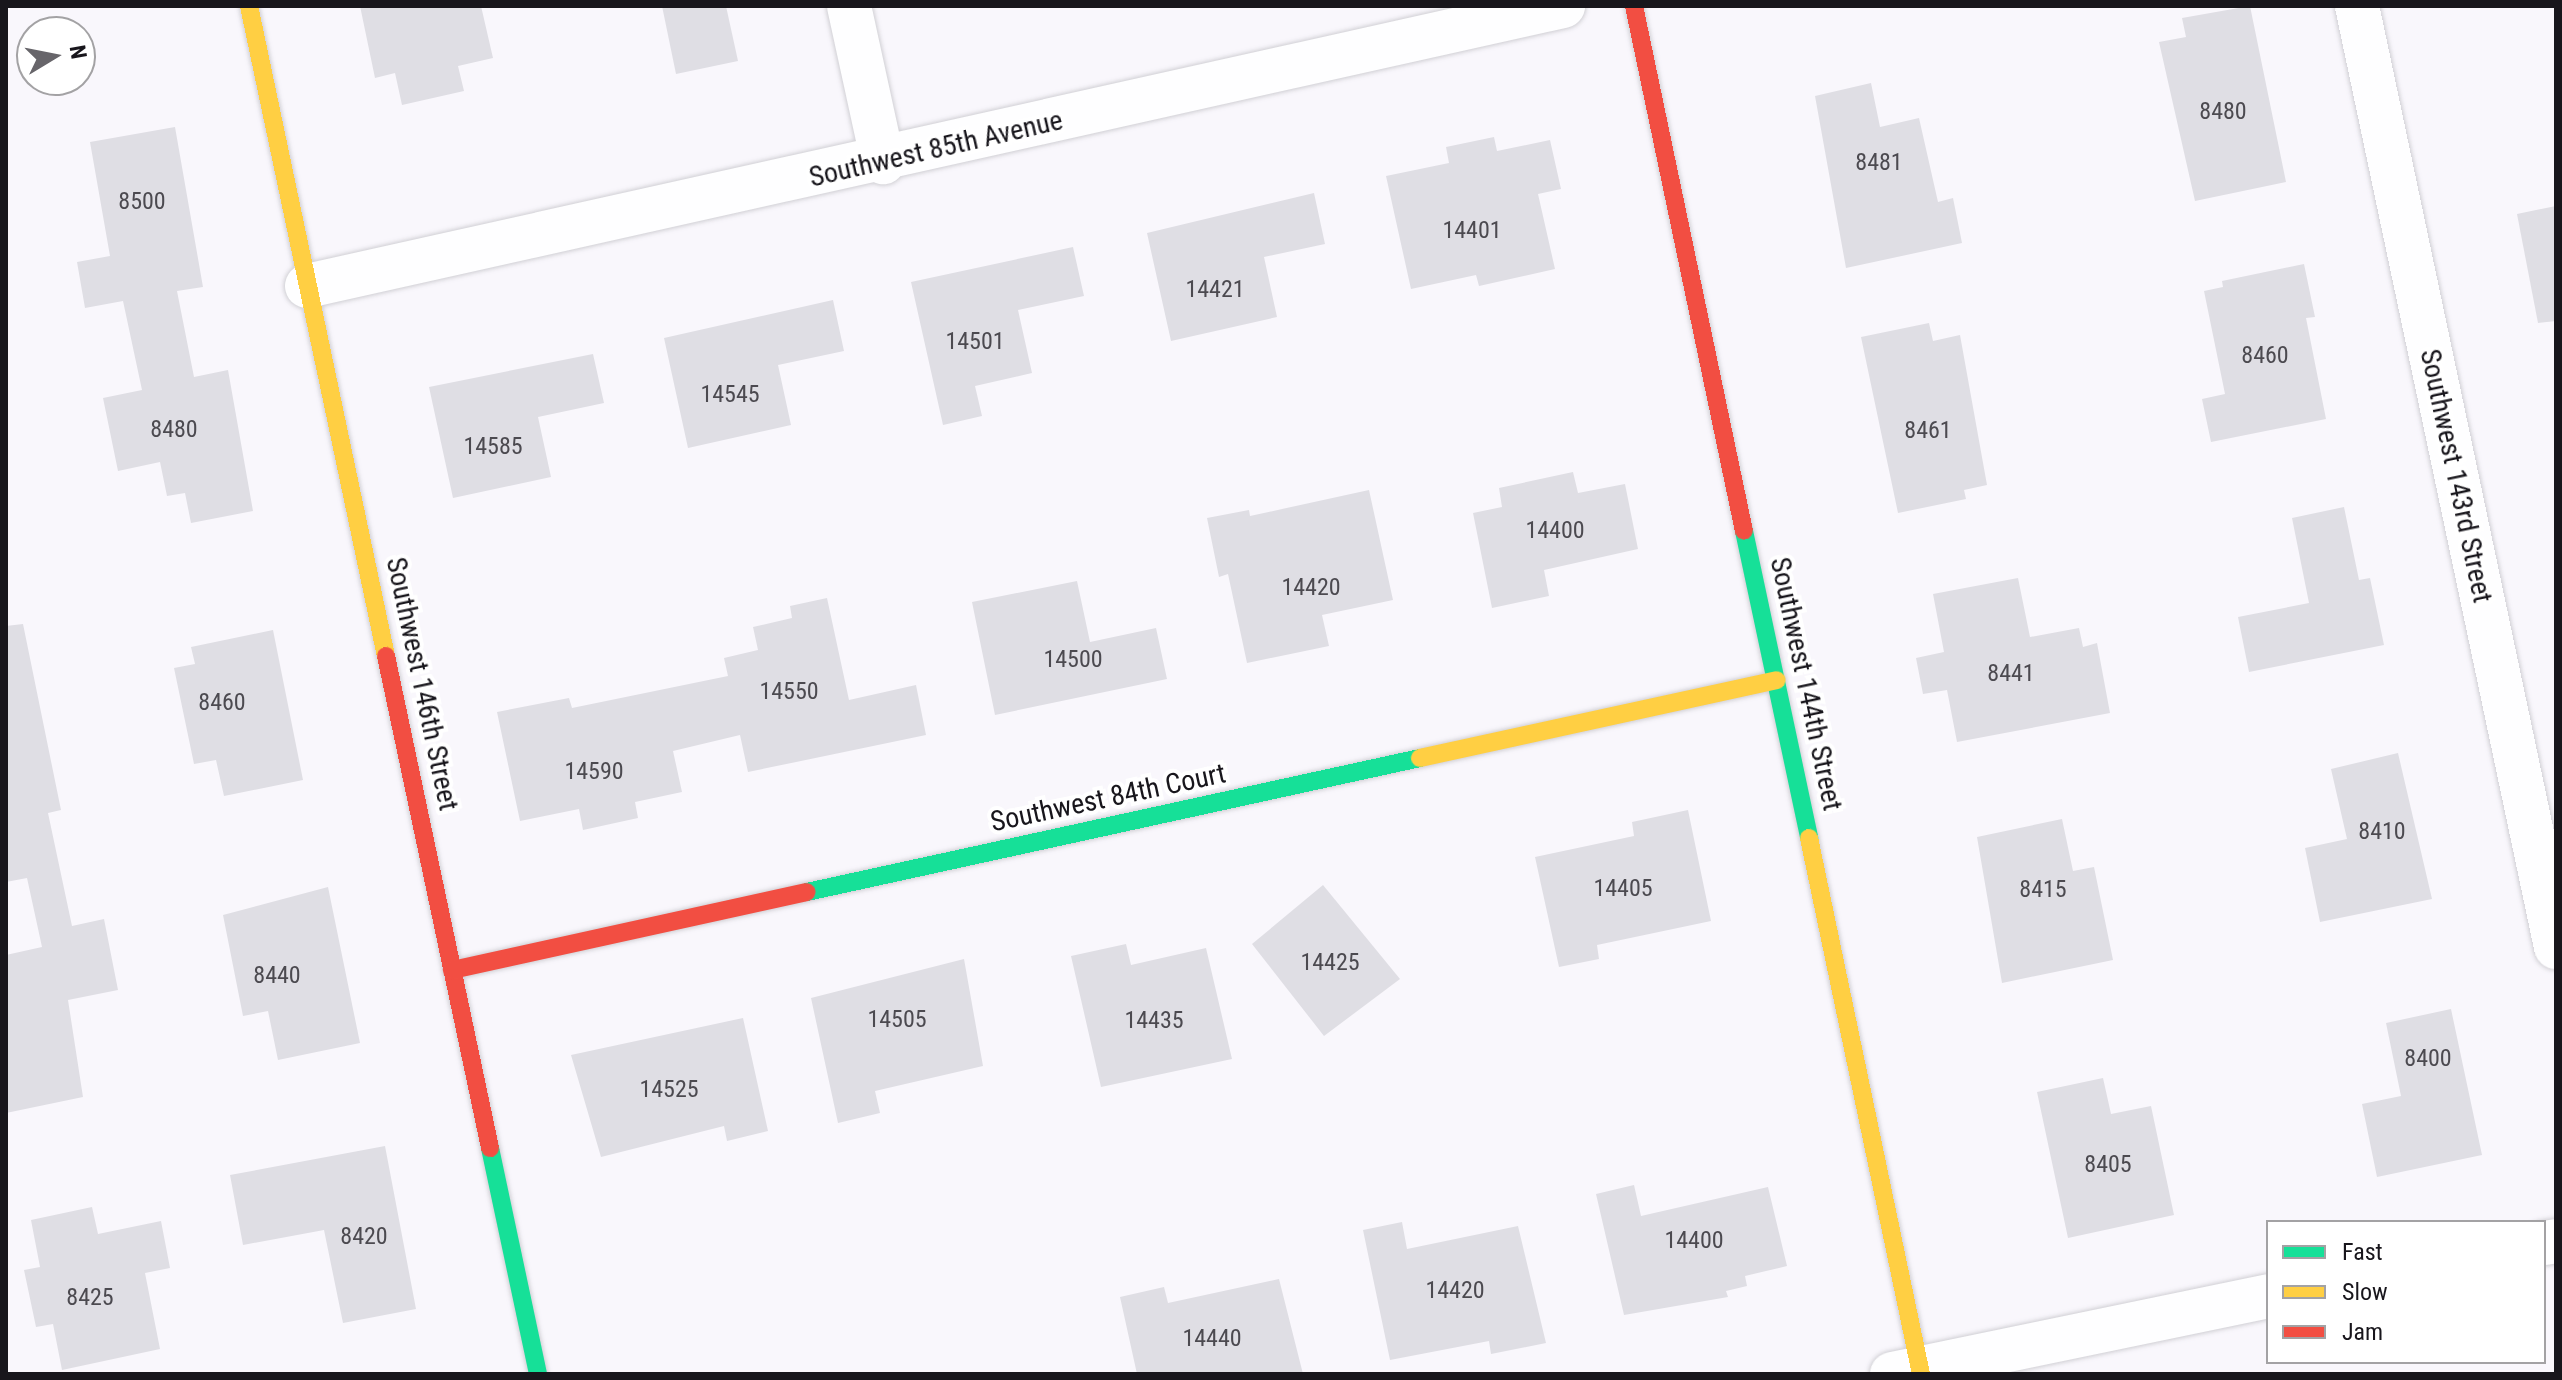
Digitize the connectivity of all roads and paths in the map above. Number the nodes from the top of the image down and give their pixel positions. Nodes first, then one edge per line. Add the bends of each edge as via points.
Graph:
1 (249, 6) edge
2 (849, 6) edge
3 (1563, 6) edge
4 (1634, 6) edge
5 (2357, 6) edge
6 (883, 162) junction
7 (307, 286) junction
8 (1777, 680) junction
9 (2556, 947) edge
10 (452, 970) junction
11 (2266, 1296) edge
12 (1911, 1372) edge
13 (538, 1374) edge

1 - 7 street, Southwest 146th Street
2 - 6 street
3 - 6 street, Southwest 85th Avenue
4 - 8 street, Southwest 144th Street
5 - 9 street, Southwest 143rd Street
6 - 7 street, Southwest 85th Avenue
7 - 10 street, Southwest 146th Street
8 - 10 street, Southwest 84th Court
8 - 12 street, Southwest 144th Street
10 - 13 street, Southwest 146th Street
11 - 12 street

